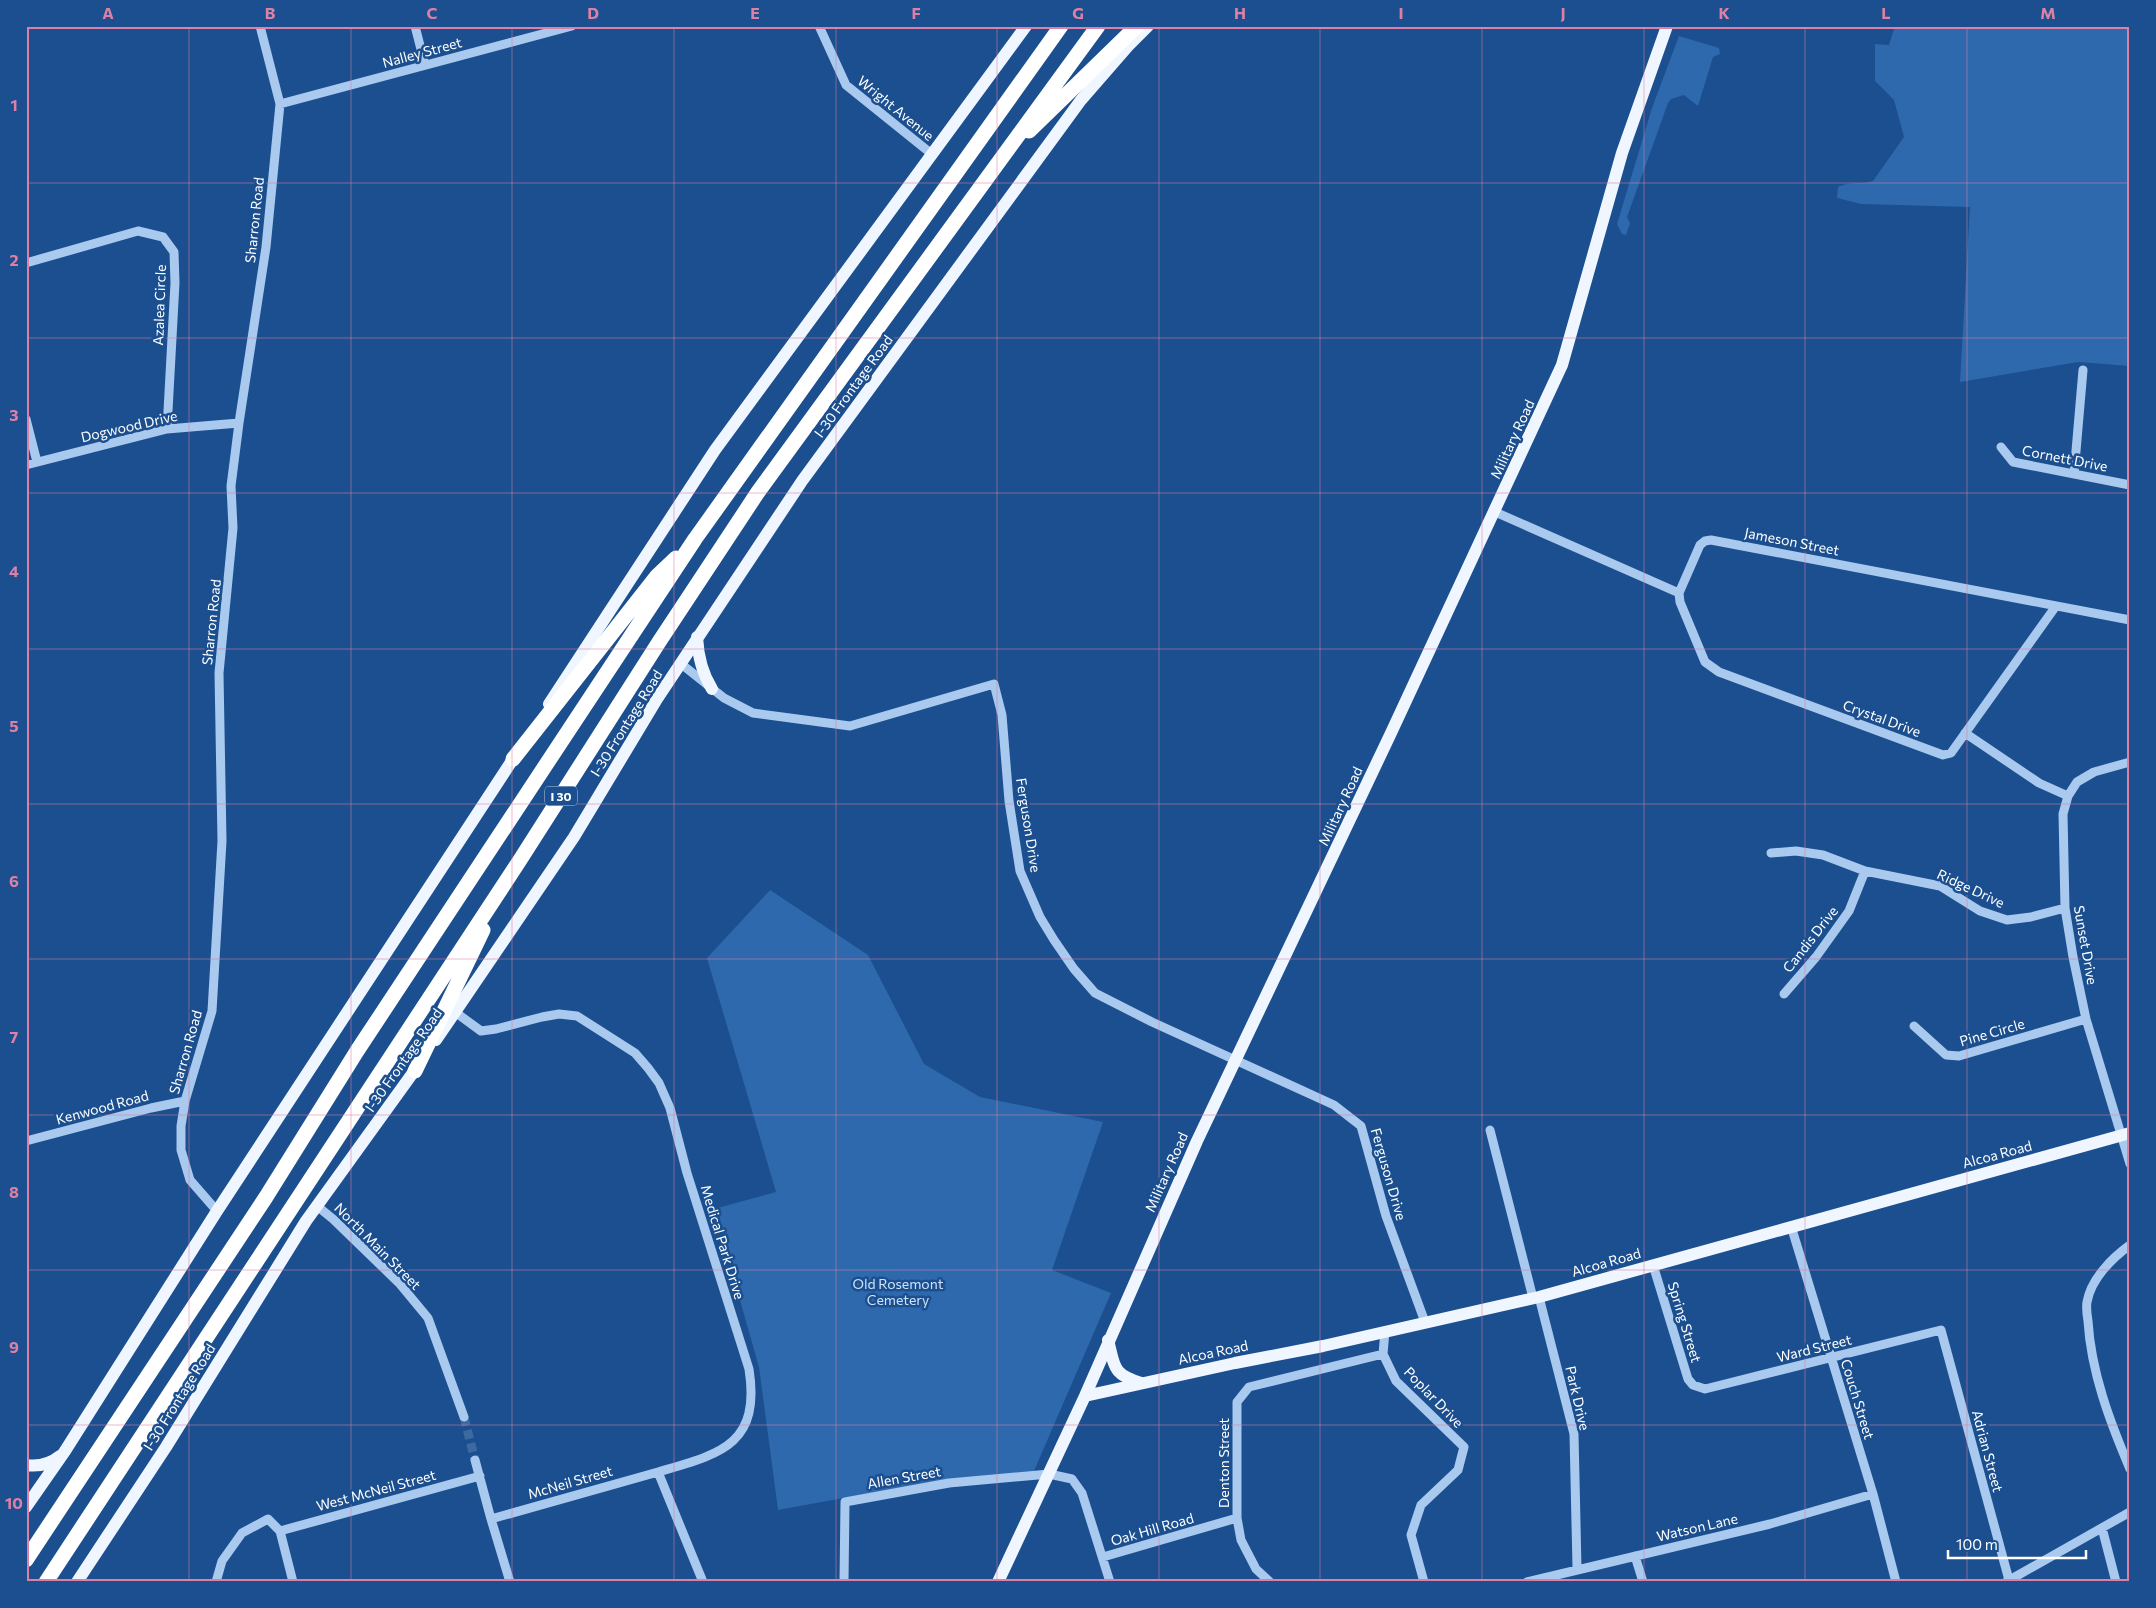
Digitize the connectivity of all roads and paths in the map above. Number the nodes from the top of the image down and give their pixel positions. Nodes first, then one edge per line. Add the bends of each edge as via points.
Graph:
1 (260, 26) edge
2 (415, 26) edge
3 (572, 26) edge
4 (819, 26) edge
5 (1026, 26) edge
6 (1061, 26) edge
7 (1098, 26) edge
8 (1137, 26) edge
9 (1148, 26) edge
10 (1667, 26) edge
11 (426, 65) junction
12 (280, 104) junction
13 (933, 155) junction
14 (998, 162) junction
15 (26, 263) edge
16 (2083, 370) dead end
17 (26, 419) edge
18 (239, 423) junction
19 (167, 429) junction
20 (2002, 447) dead end
21 (37, 462) junction
22 (26, 465) edge
23 (2074, 474) junction
24 (2130, 485) edge
25 (1495, 512) junction
26 (695, 540) junction
27 (1679, 593) junction
28 (2056, 606) junction
29 (2130, 620) edge
30 (697, 637) junction
31 (680, 663) junction
32 (712, 689) junction
33 (1965, 733) junction
34 (513, 759) junction
35 (2130, 762) edge
36 (2068, 796) junction
37 (1771, 853) dead end
38 (1865, 871) junction
39 (510, 876) junction
40 (2065, 908) junction
41 (1784, 994) dead end
42 (455, 1012) junction
43 (2086, 1019) junction
44 (1914, 1026) dead end
45 (1234, 1060) junction
46 (415, 1070) junction
47 (185, 1100) junction
48 (1490, 1130) dead end
49 (2125, 1134) edge
50 (26, 1141) edge
51 (2130, 1164) edge
52 (317, 1206) junction
53 (217, 1211) junction
54 (1791, 1226) junction
55 (2130, 1245) edge
56 (1653, 1265) junction
57 (1536, 1298) junction
58 (1425, 1322) junction
59 (1942, 1330) joint
60 (1385, 1332) junction
61 (1108, 1340) junction
62 (1383, 1354) junction
63 (1831, 1358) junction
64 (1141, 1383) junction
65 (1693, 1385) joint
66 (1085, 1396) junction
67 (464, 1417) tunnel mouth
68 (65, 1451) junction
69 (475, 1460) tunnel mouth
70 (26, 1465) edge
71 (2130, 1469) edge
72 (658, 1472) junction
73 (1049, 1474) junction
74 (480, 1476) junction
75 (1873, 1494) junction
76 (26, 1507) edge
77 (2130, 1512) edge
78 (1237, 1518) junction
79 (491, 1519) junction
80 (2102, 1528) junction
81 (280, 1531) junction
82 (1635, 1556) junction
83 (1103, 1557) junction
84 (26, 1560) edge
85 (1577, 1568) junction
86 (2007, 1581) edge
87 (46, 1582) edge
88 (77, 1582) edge
89 (216, 1582) edge
90 (293, 1582) edge
91 (510, 1582) edge
92 (703, 1582) edge
93 (844, 1582) edge
94 (998, 1582) edge
95 (1110, 1582) edge
96 (1270, 1582) edge
97 (1424, 1582) edge
98 (1527, 1582) edge
99 (1643, 1582) edge
100 (1896, 1582) edge
101 (2116, 1582) edge

1 - 12 street, Sharron Road
2 - 11 street
3 - 11 street, Nalley Street
4 - 13 street, Wright Avenue via 846,85
5 - 13 main road
6 - 26 highway, I 30
7 - 14 highway, I 30
8 - 14 highway
9 - 30 main road, I-30 Frontage Road via 1081,100 802,481
10 - 25 main road, Military Road via 1622,153 1562,365
11 - 12 street, Nalley Street
12 - 18 street, Sharron Road via 266,247
13 - 34 main road via 710,457
14 - 39 highway, I 30 via 758,492
15 - 19 street, Azalea Circle via 138,231 162,237 174,252 176,283
16 - 23 street
17 - 21 street
18 - 19 street, Dogwood Drive
18 - 47 street, Sharron Road via 231,486 234,528 219,673 222,841 212,1012
19 - 21 street, Dogwood Drive
20 - 23 street, Cornett Drive via 2013,462
21 - 22 street, Dogwood Drive
23 - 24 street, Cornett Drive
25 - 27 street
25 - 45 main road, Military Road
26 - 34 highway via 656,576
26 - 84 highway, I 30
27 - 28 street, Jameson Street via 1700,545 1711,540
27 - 33 street, Crystal Drive via 1706,662 1719,672 1943,755 1951,752
28 - 29 street, Jameson Street
28 - 33 street, Crystal Drive
30 - 31 main road, I-30 Frontage Road
30 - 32 main road via 702,667
31 - 32 street, Ferguson Drive
31 - 42 main road, I-30 Frontage Road via 574,837
32 - 45 street, Ferguson Drive via 753,713 850,726 994,684 1002,714 1009,801 1020,871 1054,940 1095,993
33 - 36 street via 2039,783
34 - 53 main road
35 - 36 street via 2094,772 2077,782
36 - 40 street, Sunset Drive via 2063,814
37 - 38 street, Ridge Drive via 1796,851 1823,855
38 - 40 street, Ridge Drive via 1940,886 1980,911 2007,920
38 - 41 street, Candis Drive via 1849,911
39 - 46 highway
39 - 87 highway, I 30
40 - 43 street, Sunset Drive
42 - 46 main road, I-30 Frontage Road
42 - 72 street, Medical Park Drive via 482,1031 559,1014 577,1016 635,1053 659,1083 670,1108 687,1173 749,1369 752,1390 750,1412 744,1427 726,1448
43 - 44 street, Pine Circle via 1959,1056 1946,1055
43 - 49 street, Sunset Drive
45 - 58 street, Ferguson Drive via 1334,1104 1361,1126 1386,1216
45 - 61 main road, Military Road
46 - 52 main road, I-30 Frontage Road
47 - 50 street, Kenwood Road
47 - 53 street, Sharron Road via 180,1126 181,1150 190,1180
48 - 57 street, Park Drive
49 - 51 street, Sunset Drive
49 - 54 main road, Alcoa Road
52 - 67 street, North Main Street via 399,1283 428,1318
52 - 88 main road, I-30 Frontage Road
53 - 68 main road
54 - 56 main road, Alcoa Road
54 - 63 street, Couch Street
55 - 71 street via 2114,1257 2098,1276 2087,1302 2089,1338 2109,1420
56 - 57 main road, Alcoa Road
56 - 65 street, Spring Street via 1688,1379
57 - 58 main road, Alcoa Road
57 - 85 street, Park Drive via 1574,1434
58 - 60 main road, Alcoa Road
59 - 63 street, Ward Street
59 - 86 street, Adrian Street
60 - 62 street
60 - 64 main road, Alcoa Road
61 - 64 main road via 1116,1370 1124,1377
61 - 66 main road, Military Road
62 - 78 street, Denton Street via 1249,1387 1237,1402
62 - 97 street, Poplar Drive via 1396,1381 1464,1447 1458,1470 1421,1505 1411,1535
63 - 65 street, Ward Street via 1705,1389
63 - 75 street, Couch Street
64 - 66 main road, Alcoa Road
66 - 73 main road, Military Road
68 - 70 main road via 52,1462
68 - 76 main road
69 - 74 street
72 - 79 street, McNeil Street
72 - 92 street
73 - 83 street via 1072,1479 1082,1493
73 - 93 street, Allen Street via 949,1483 845,1502
73 - 94 main road, Military Road
74 - 79 street
74 - 81 street, West McNeil Street
75 - 82 street, Watson Lane via 1770,1524
75 - 100 street, Couch Street
77 - 80 street
78 - 83 street, Oak Hill Road
78 - 96 street, Denton Street via 1241,1540 1252,1562
79 - 91 street
80 - 86 street
80 - 101 street
81 - 89 street via 268,1519 242,1533 222,1560
81 - 90 street
82 - 85 street, Watson Lane
82 - 99 street
83 - 95 street
85 - 98 street, Watson Lane

